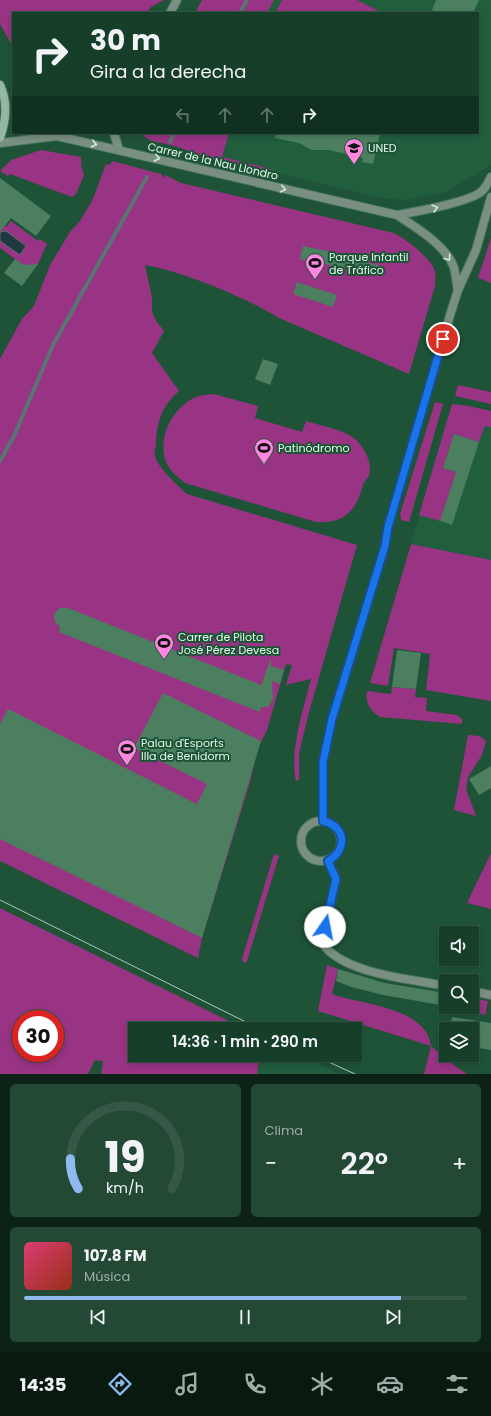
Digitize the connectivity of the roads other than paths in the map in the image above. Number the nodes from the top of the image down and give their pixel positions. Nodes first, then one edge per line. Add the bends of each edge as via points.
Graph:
1 (177, 0) edge
2 (171, 12) edge
3 (0, 85) edge
4 (9, 111) edge
5 (114, 134) edge
6 (0, 138) edge
7 (0, 143) edge
8 (119, 150) junction
9 (491, 177) edge
10 (491, 197) edge
11 (397, 215) junction
12 (458, 290) junction
13 (323, 821) junction
14 (328, 861) junction
15 (439, 985) edge
16 (479, 992) edge
17 (491, 995) edge

1 - 2 street
3 - 4 main road
4 - 6 main road
5 - 8 street
7 -> 8 street, Carrer de la Nau Llondro via 57,136
8 -> 11 street, Carrer de la Nau Llondro
11 -> 9 street, Carrer de la Nau Llondro via 429,210 465,199 482,191
10 - 12 street via 476,250
11 -> 12 street, Carrer de la Nau Llondro via 425,234 443,252 453,265
12 - 13 street via 388,527 385,546 332,719 323,762
13 - 14 street via 337,828 342,840 338,853
13 - 14 street via 308,826 302,835 302,846 308,857 321,862
14 - 15 street via 336,879 322,943 328,951 350,965
16 - 17 street

